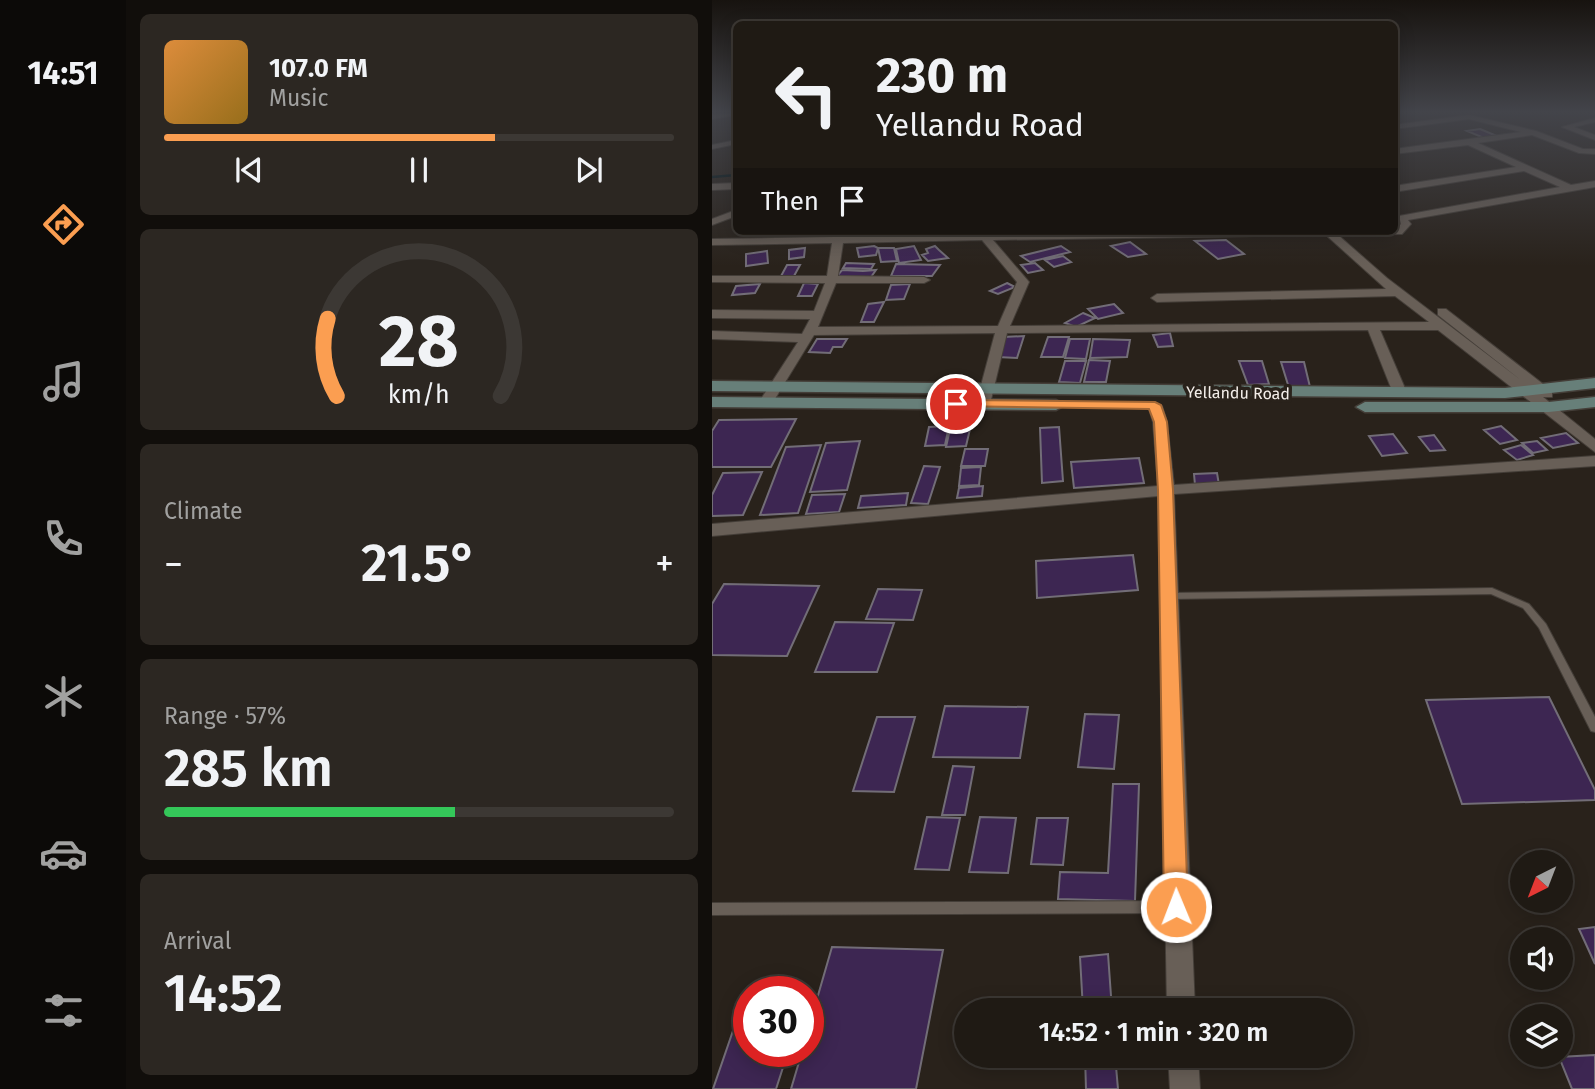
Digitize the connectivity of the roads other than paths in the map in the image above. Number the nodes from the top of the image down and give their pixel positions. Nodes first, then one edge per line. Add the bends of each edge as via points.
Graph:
1 (1515, 164) edge
2 (1524, 168) junction
3 (1595, 184) edge
4 (733, 186) edge
5 (712, 187) edge
6 (1398, 188) edge
7 (1568, 188) junction
8 (733, 214) edge
9 (712, 222) edge
10 (1398, 231) edge
11 (1028, 235) edge
12 (1144, 235) edge
13 (1337, 235) edge
14 (1339, 235) edge
15 (839, 236) edge
16 (1016, 237) junction
17 (987, 239) junction
18 (712, 242) edge
19 (833, 278) junction
20 (712, 279) edge
21 (924, 280) dead end
22 (1398, 292) junction
23 (1157, 298) dead end
24 (1259, 312) junction
25 (712, 314) edge
26 (818, 315) junction
27 (1372, 326) junction
28 (1441, 326) junction
29 (1002, 330) junction
30 (712, 335) edge
31 (807, 335) junction
32 (1595, 383) edge
33 (712, 386) edge
34 (776, 387) junction
35 (1541, 388) junction
36 (1523, 390) junction
37 (1400, 393) junction
38 (986, 396) junction
39 (712, 402) edge
40 (766, 402) junction
41 (1595, 402) edge
42 (1155, 405) junction
43 (1558, 410) junction
44 (1595, 447) edge
45 (1595, 461) edge
46 (1166, 490) junction
47 (712, 530) edge
48 (1168, 596) junction
49 (1595, 728) edge
50 (1176, 907) junction
51 (712, 909) edge
52 (1180, 998) edge
53 (1183, 1068) edge
54 (1184, 1089) edge

1 - 2 street
2 - 6 street
2 - 7 street
3 - 7 street
4 - 5 street
7 - 10 street via 1402,218 1406,224
8 - 9 street
11 - 16 street
12 - 16 street
13 - 22 street via 1361,265
14 - 35 street
15 - 17 street
15 - 18 street
15 - 19 street
16 - 17 street
17 - 29 street via 1023,282
19 - 20 street
19 - 21 street
19 - 26 street
22 - 24 street
22 - 28 street
23 - 24 street
24 - 27 street
24 - 29 street
25 - 26 street
26 - 31 street
27 - 28 street
27 - 37 street
28 - 36 street
29 - 31 street
29 - 38 street
30 - 31 street
31 - 34 street
32 - 35 main road, Yellandu Road
33 - 34 main road, Yellandu Road
34 - 38 main road, Yellandu Road
34 - 40 street
35 - 36 main road, Yellandu Road
35 - 43 street
36 - 37 main road, Yellandu Road
36 - 43 street
37 - 38 main road, Yellandu Road
38 - 40 main road, Yellandu Road
38 - 42 main road, Yellandu Road
39 - 40 main road, Yellandu Road
41 - 43 main road, Yellandu Road
42 - 43 main road, Yellandu Road
42 - 46 street
43 - 44 street
45 - 46 street
46 - 47 street
46 - 48 street
48 - 49 lane via 1492,591 1526,606 1543,626
48 - 50 street
50 - 51 lane
50 - 52 street
53 - 54 street

